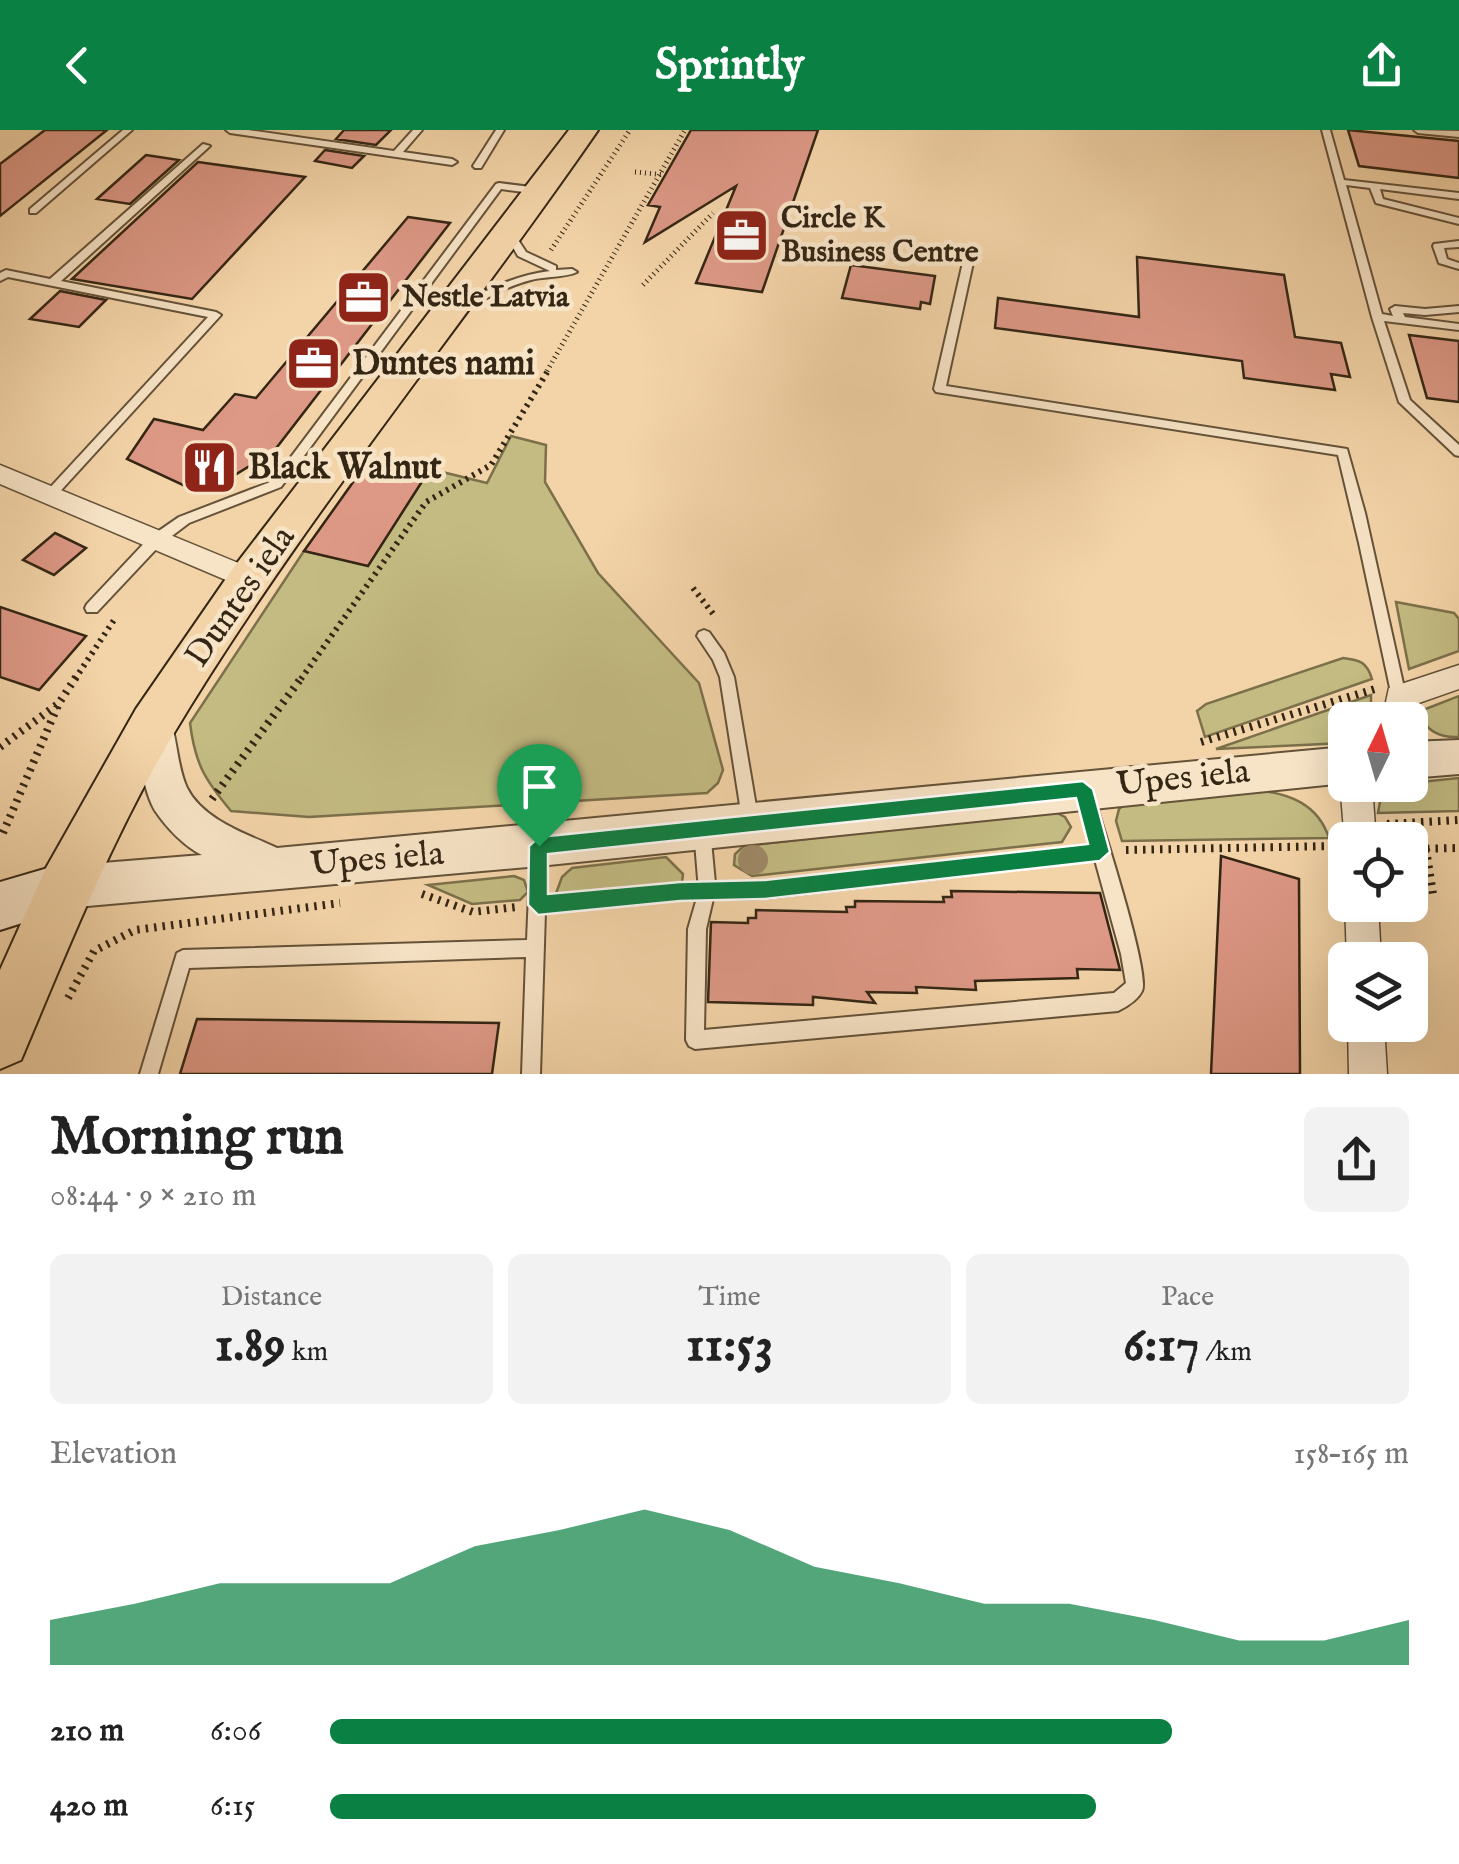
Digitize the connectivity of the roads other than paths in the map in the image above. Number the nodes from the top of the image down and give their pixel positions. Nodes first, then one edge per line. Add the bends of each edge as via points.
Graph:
1 (128, 130) edge
2 (230, 130) edge
3 (418, 130) edge
4 (500, 130) edge
5 (584, 130) edge
6 (1326, 130) edge
7 (1418, 130) edge
8 (1459, 134) edge
9 (206, 146) dead end
10 (396, 154) junction
11 (452, 162) dead end
12 (478, 166) dead end
13 (1341, 182) junction
14 (1374, 186) junction
15 (540, 192) junction
16 (1459, 196) edge
17 (33, 210) dead end
18 (1459, 221) edge
19 (510, 234) junction
20 (1459, 244) edge
21 (968, 258) dead end
22 (1459, 266) edge
23 (0, 278) edge
24 (53, 282) junction
25 (1459, 309) edge
26 (449, 316) junction
27 (1377, 317) junction
28 (1401, 320) junction
29 (1459, 327) edge
30 (1459, 452) edge
31 (0, 474) edge
32 (50, 495) junction
33 (155, 541) junction
34 (250, 579) junction
35 (92, 608) dead end
36 (704, 636) dead end
37 (1459, 678) edge
38 (1397, 702) edge
39 (1412, 702) edge
40 (154, 724) junction
41 (1459, 757) edge
42 (1428, 759) edge
43 (1328, 766) edge
44 (1083, 789) junction
45 (751, 824) junction
46 (702, 829) junction
47 (539, 846) junction
48 (1100, 852) junction
49 (274, 868) junction
50 (0, 882) edge
51 (65, 887) junction
52 (707, 891) junction
53 (0, 906) edge
54 (536, 948) junction
55 (0, 1040) edge
56 (1367, 1042) edge
57 (150, 1074) edge
58 (530, 1074) edge
59 (1368, 1074) edge

1 - 17 lane
2 - 10 lane
3 - 10 lane
4 - 12 lane
5 - 15 main road, Duntes iela
6 - 13 lane
7 - 8 lane
9 - 24 lane
10 - 11 lane
13 - 14 lane
13 - 27 lane
14 - 16 lane
14 - 18 lane via 1378,201
15 - 19 main road, Duntes iela
15 - 33 lane via 499,186 277,484 184,520
19 - 26 main road, Duntes iela
19 - 26 lane via 535,263 572,272 509,280
20 - 22 lane via 1438,246 1442,261
21 - 38 lane via 940,389 1343,452 1366,534
23 - 24 lane via 6,272
24 - 32 lane via 216,314
25 - 28 lane via 1395,309
26 - 34 main road, Duntes iela
27 - 28 lane
27 - 30 lane via 1405,402
28 - 29 lane
31 - 32 street
32 - 33 street
33 - 34 street
33 - 35 lane
34 - 40 main road, Duntes iela
36 - 45 lane via 727,678
37 - 39 street
40 - 49 street via 170,799 206,836
40 - 51 main road, Duntes iela
41 - 42 street
43 - 44 street, Upes iela
44 - 45 street, Upes iela
44 - 48 lane
45 - 46 street, Upes iela
46 - 47 street, Upes iela
46 - 52 lane
47 - 49 street, Upes iela
47 - 54 lane
48 - 52 lane
48 - 52 lane via 1135,988 1118,1002 695,1040 697,929
49 - 51 street, Upes iela
50 - 51 main road
51 - 53 main road
51 - 55 main road, Duntes iela
54 - 57 lane via 183,959
54 - 58 lane
56 - 59 street

